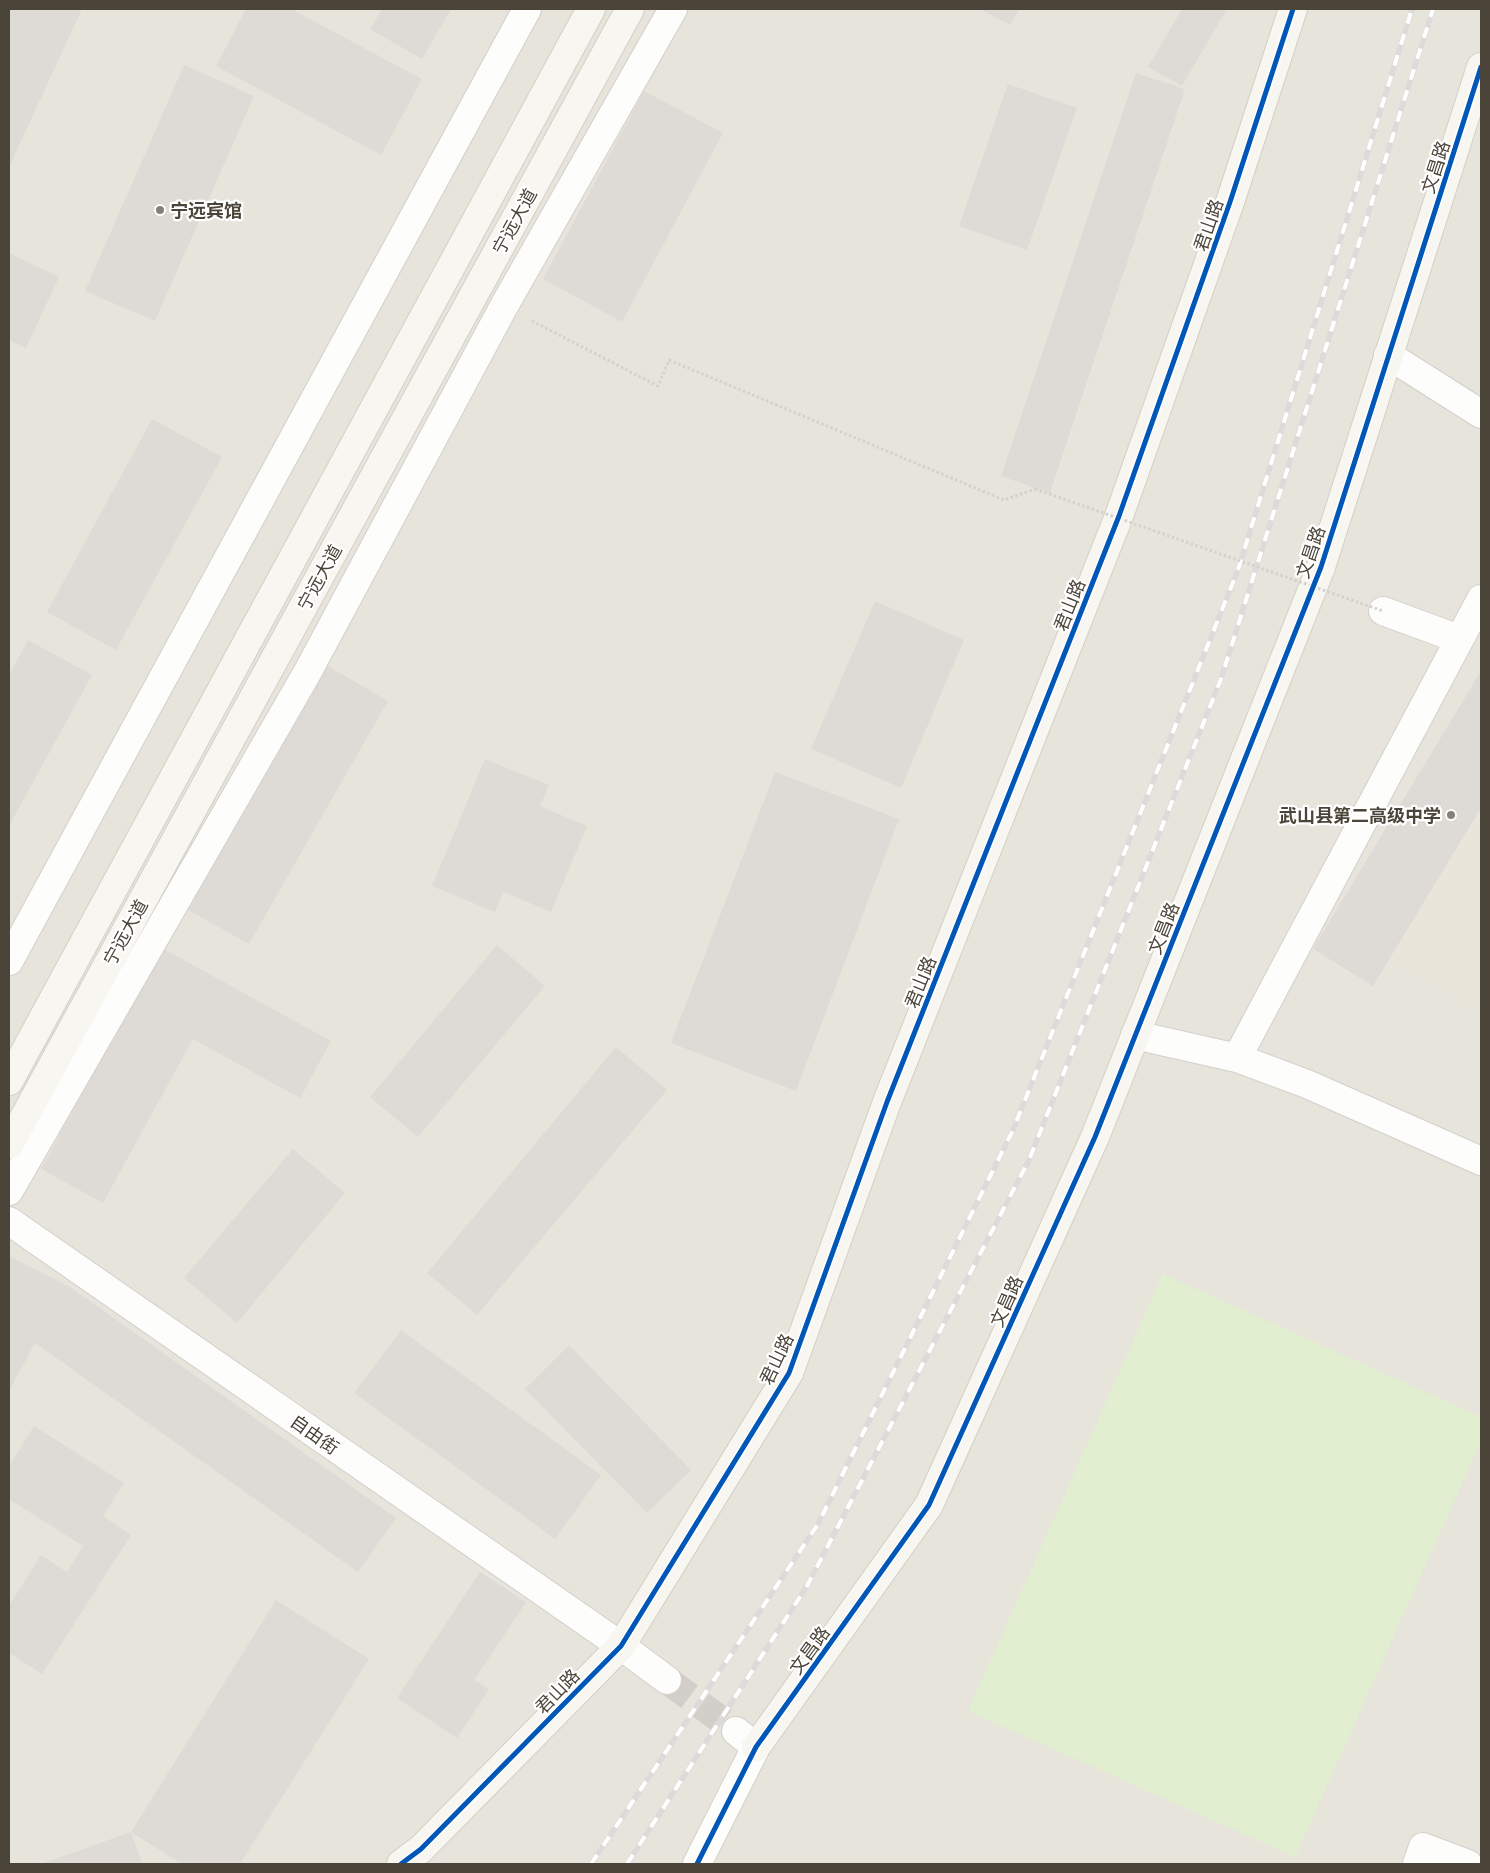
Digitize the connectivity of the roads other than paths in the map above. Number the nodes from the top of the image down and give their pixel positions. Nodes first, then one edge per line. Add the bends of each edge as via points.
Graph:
1 (527, 9) edge
2 (591, 9) edge
3 (630, 9) edge
4 (673, 9) edge
5 (1293, 9) edge
6 (1481, 66) edge
7 (1388, 355) junction
8 (1481, 414) edge
9 (1481, 599) edge
10 (1383, 611) road end
11 (1459, 639) junction
12 (9, 961) edge
13 (1135, 1035) junction
14 (1236, 1058) junction
15 (9, 1082) edge
16 (9, 1145) edge
17 (1481, 1160) edge
18 (9, 1191) edge
19 (9, 1222) edge
20 (620, 1646) junction
21 (668, 1680) tunnel mouth
22 (401, 1864) edge
23 (697, 1864) edge
24 (1416, 1864) edge
25 (1468, 1864) edge

1 - 12 street
2 - 15 street, 宁远大道
3 - 16 street, 宁远大道
4 - 18 street via 504,306 307,673
5 - 20 street, 君山路 via 1230,202 1119,516 887,1102 789,1373
6 - 7 street, 文昌路
7 - 8 street
7 - 13 street, 文昌路 via 1320,567
9 - 11 street
10 - 11 street
11 - 14 street
13 - 14 street
13 - 23 street, 文昌路 via 1095,1137 929,1505 746,1739
14 - 17 street via 1307,1084
19 - 20 street, 自由街
20 - 21 street, 自由街
20 - 22 street, 君山路 via 421,1849
24 - 25 street via 1424,1847

